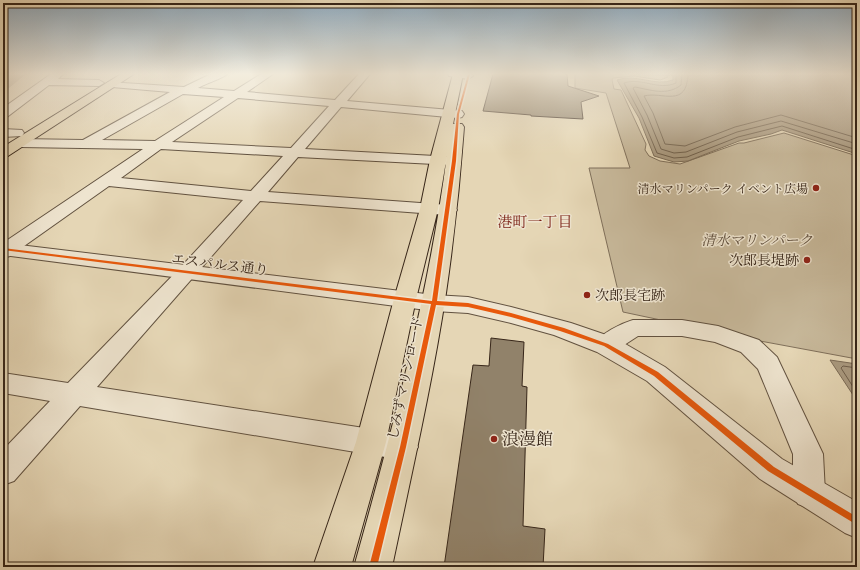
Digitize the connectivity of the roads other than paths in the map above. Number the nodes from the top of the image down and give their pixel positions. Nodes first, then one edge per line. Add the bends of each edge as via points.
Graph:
1 (21, 101) edge
2 (72, 101) edge
3 (76, 101) edge
4 (166, 101) edge
5 (227, 101) edge
6 (299, 101) edge
7 (341, 101) edge
8 (456, 101) edge
9 (338, 104) junction
10 (453, 113) junction
11 (3, 114) edge
12 (13, 137) edge
13 (87, 144) junction
14 (158, 145) junction
15 (3, 153) edge
16 (294, 153) junction
17 (446, 160) junction
18 (106, 181) junction
19 (255, 196) junction
20 (438, 210) junction
21 (4, 250) edge
22 (187, 272) junction
23 (405, 299) junction
24 (434, 303) junction
25 (606, 345) junction
26 (3, 383) edge
27 (73, 394) junction
28 (371, 442) junction
29 (403, 447) junction
30 (3, 471) edge
31 (809, 493) junction
32 (857, 521) edge
33 (332, 567) edge
34 (373, 567) edge

1 - 11 street
2 - 12 main road
3 - 12 main road
4 - 13 street
5 - 14 street
6 - 9 street
7 - 9 street
8 - 10 main road, しみずマリンロード
9 - 10 street
9 - 16 street
10 - 17 main road, しみずマリンロード
12 - 13 street
12 - 15 main road
13 - 14 street
14 - 16 street
14 - 18 street
16 - 17 street
16 - 19 street
17 - 20 main road, しみずマリンロード
18 - 19 street
18 - 21 street
19 - 20 street
19 - 22 street
20 - 23 main road, しみずマリンロード
20 - 24 main road, しみずマリンロード
21 - 22 street, エスパルス通り
22 - 23 street, エスパルス通り
22 - 27 street
23 - 24 street, エスパルス通り
23 - 28 main road, しみずマリンロード
24 - 25 street, エスパルス通り via 468,305 511,315 562,329
24 - 29 main road, しみずマリンロード
25 - 31 street, エスパルス通り via 656,374 771,469
25 - 31 street via 633,328 682,328 718,334 750,346 768,364 808,454
26 - 27 street
27 - 28 street
27 - 30 street
28 - 29 street
28 - 33 main road, しみずマリンロード
29 - 34 main road, しみずマリンロード
31 - 32 street, エスパルス通り

